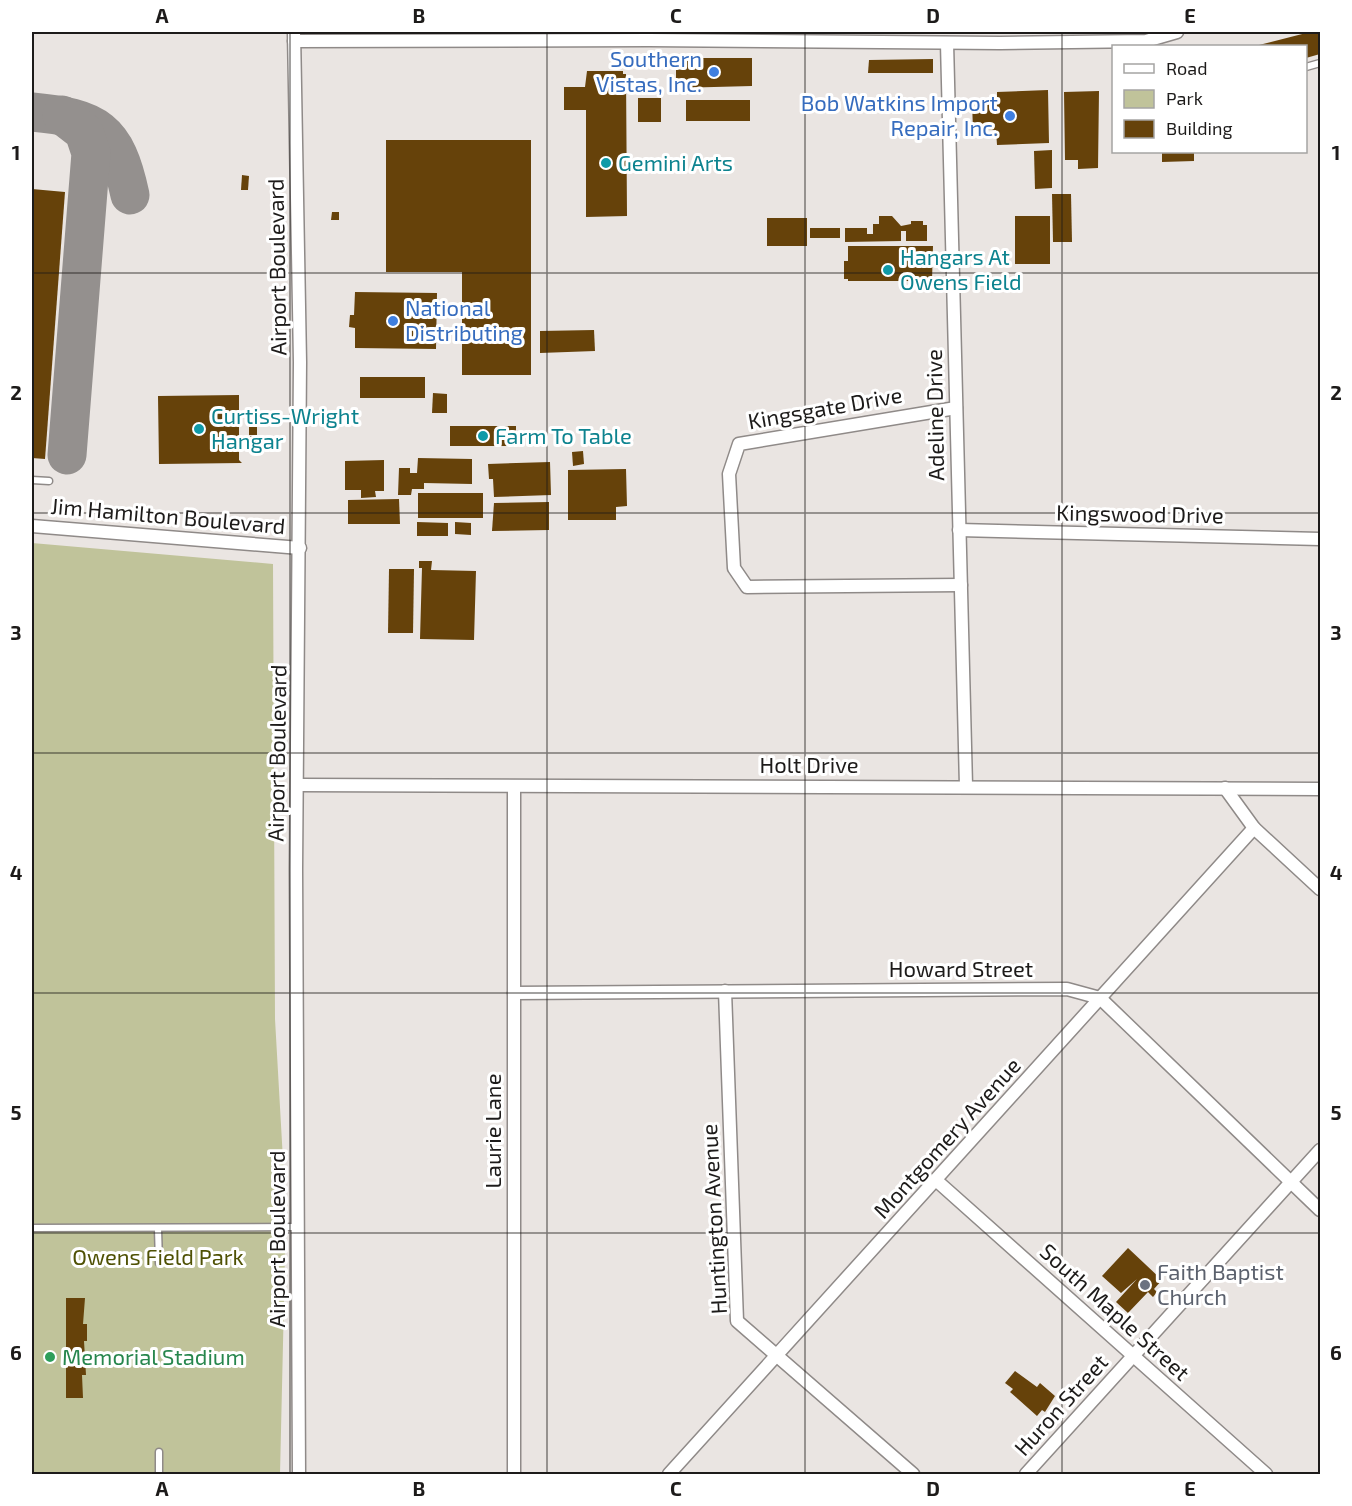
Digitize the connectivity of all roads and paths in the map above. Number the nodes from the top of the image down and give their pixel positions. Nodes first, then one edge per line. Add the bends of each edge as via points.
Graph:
1 (1177, 32) edge
2 (294, 36) edge
3 (649, 36) edge
4 (946, 43) junction
5 (956, 408) junction
6 (32, 480) edge
7 (49, 481) dead end
8 (32, 526) edge
9 (959, 530) junction
10 (1320, 539) edge
11 (300, 548) junction
12 (961, 585) junction
13 (298, 785) junction
14 (966, 786) junction
15 (514, 787) junction
16 (1225, 788) junction
17 (1320, 789) edge
18 (1254, 828) junction
19 (1320, 889) edge
20 (725, 991) junction
21 (514, 993) junction
22 (1100, 998) junction
23 (1320, 1150) edge
24 (937, 1181) junction
25 (1290, 1183) junction
26 (1320, 1210) edge
27 (297, 1227) junction
28 (32, 1228) edge
29 (158, 1230) junction
30 (159, 1263) dead end
31 (778, 1356) junction
32 (1133, 1357) junction
33 (159, 1452) dead end
34 (159, 1474) edge
35 (299, 1474) edge
36 (514, 1474) edge
37 (669, 1474) edge
38 (913, 1474) edge
39 (1026, 1474) edge
40 (1266, 1474) edge

1 - 4 street via 1146,41
2 - 3 street
2 - 11 street, Airport Boulevard
3 - 4 street
4 - 5 street, Adeline Drive
5 - 9 street, Adeline Drive
5 - 12 street, Kingsgate Drive via 739,444 729,474 734,568 747,587
6 - 7 lane
8 - 11 street, Jim Hamilton Boulevard
9 - 10 street, Kingswood Drive
9 - 12 street, Adeline Drive
11 - 13 street, Airport Boulevard
12 - 14 street, Adeline Drive
13 - 15 street, Holt Drive
13 - 27 street, Airport Boulevard
14 - 15 street, Holt Drive
14 - 16 street, Holt Drive
15 - 21 street, Laurie Lane
16 - 17 street, Holt Drive
16 - 18 street
18 - 19 street
18 - 22 street, Montgomery Avenue
20 - 21 street, Howard Street
20 - 22 street, Howard Street via 1067,989
20 - 31 street, Huntington Avenue via 737,1321
21 - 36 street, Laurie Lane
22 - 24 street, Montgomery Avenue
22 - 25 street, Howard Street
23 - 25 street, Huron Street
24 - 31 street, Montgomery Avenue
24 - 32 street, South Maple Street
25 - 26 street, Howard Street
25 - 32 street, Huron Street
27 - 29 lane
27 - 35 street, Airport Boulevard
28 - 29 lane
29 - 30 lane
31 - 37 street, Montgomery Avenue
31 - 38 street, Huntington Avenue
32 - 39 street, Huron Street
32 - 40 street, South Maple Street
33 - 34 lane

